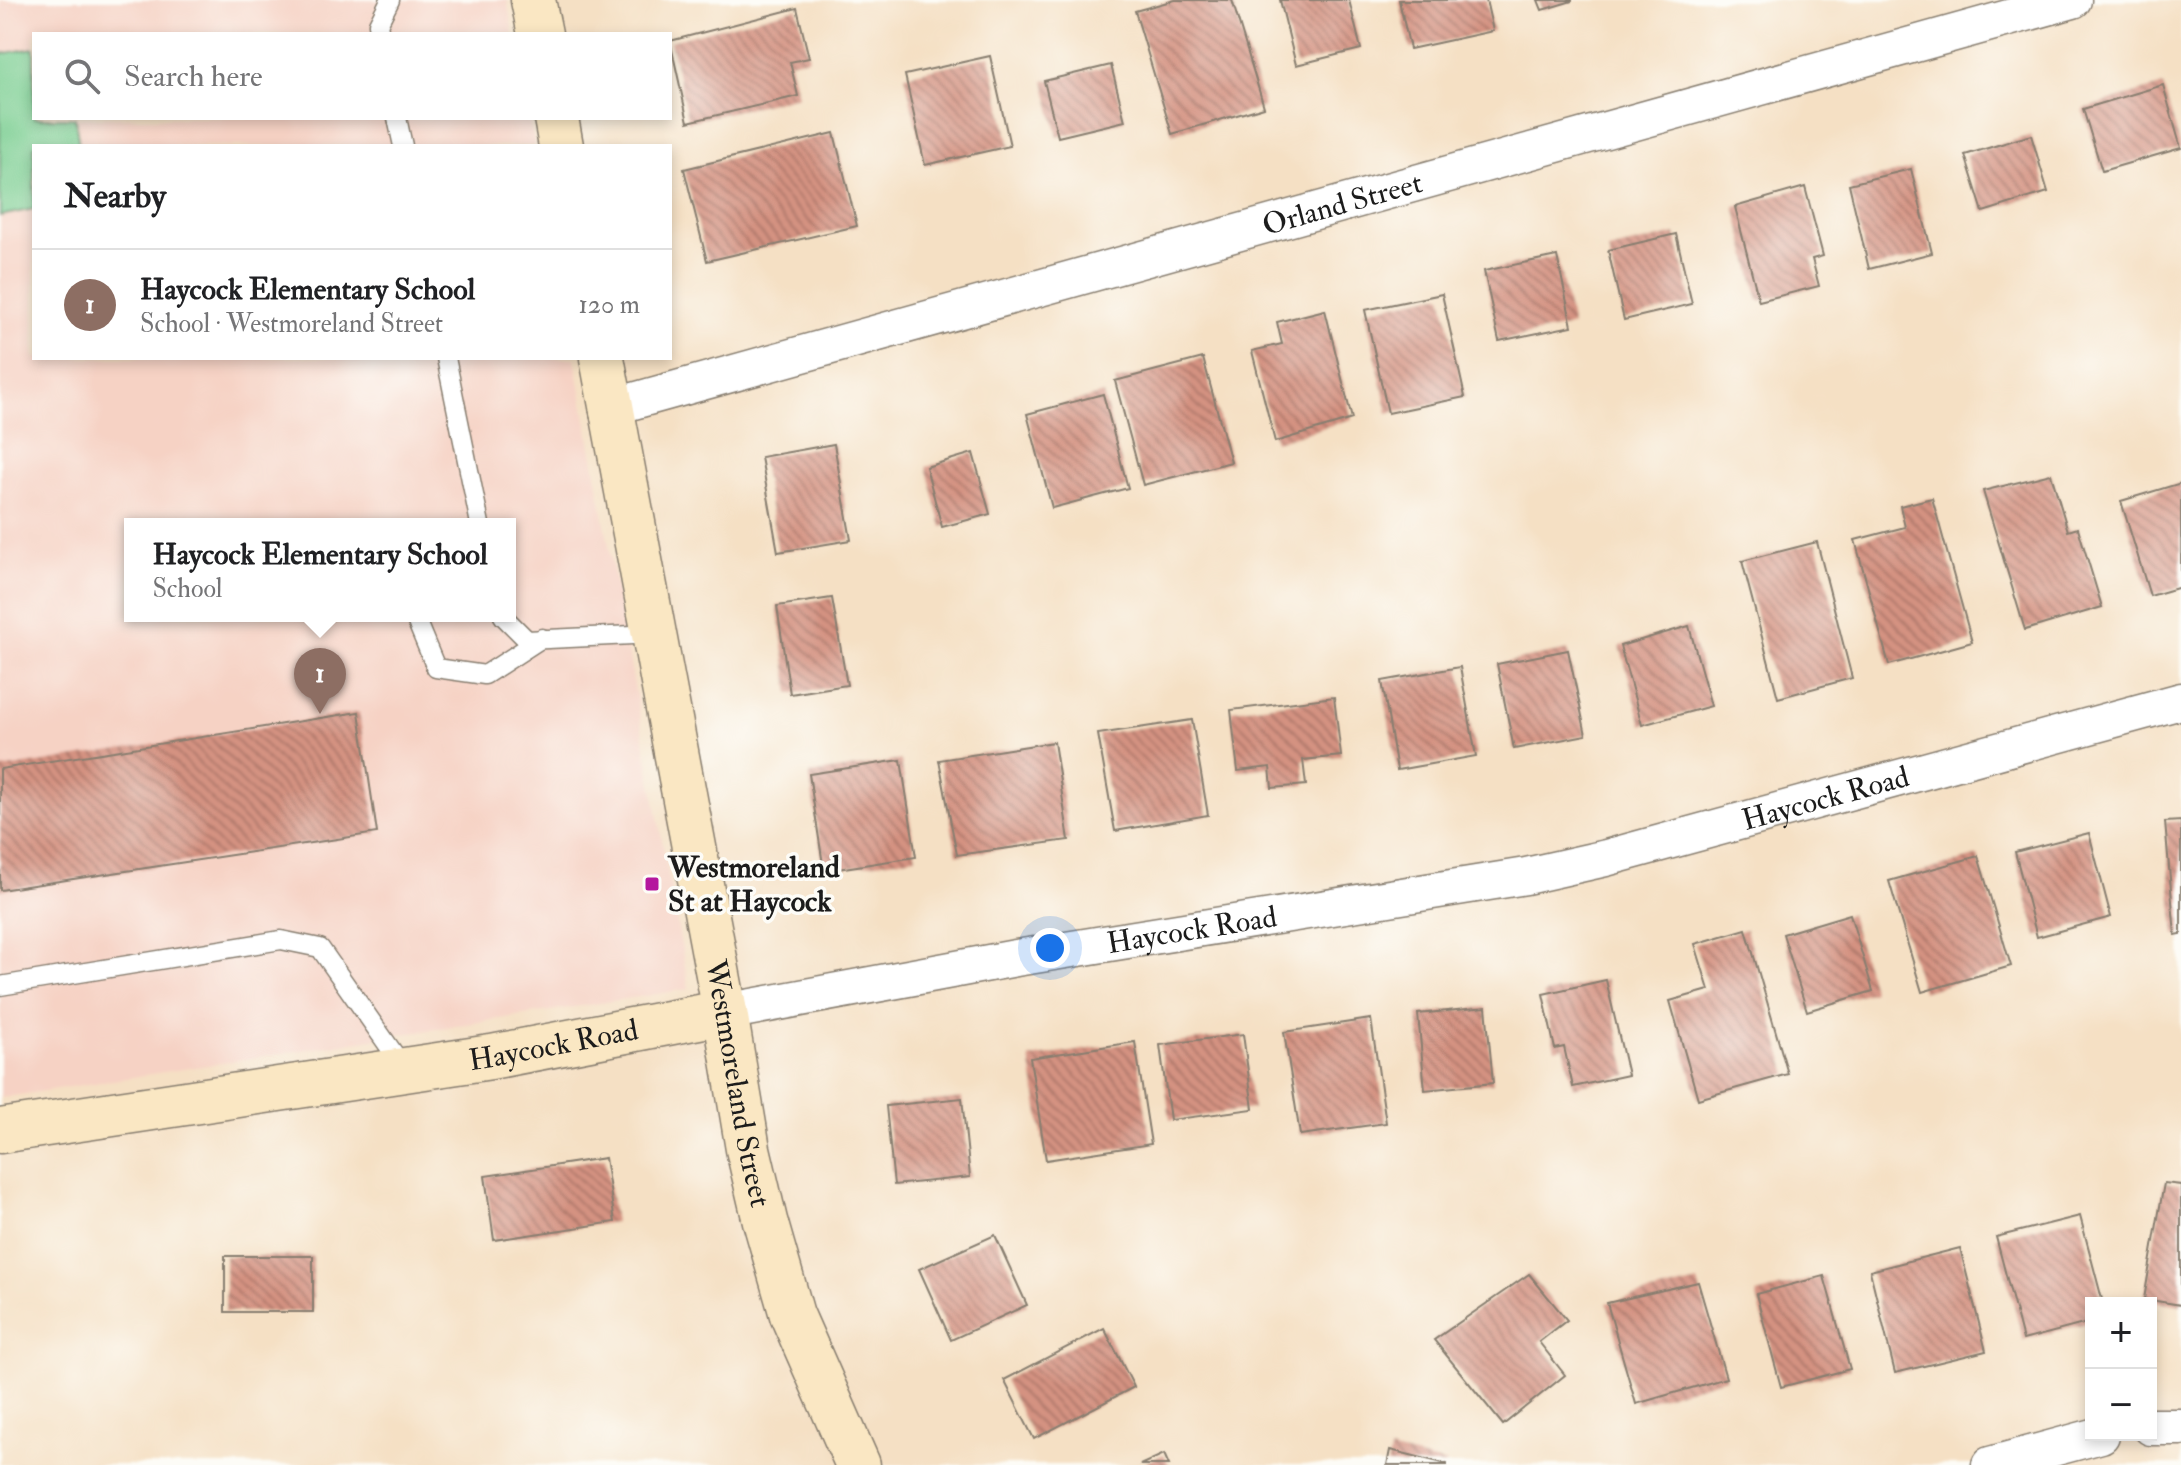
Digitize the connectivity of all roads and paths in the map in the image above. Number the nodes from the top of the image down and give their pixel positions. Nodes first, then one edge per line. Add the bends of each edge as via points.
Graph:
1 (390, 0) edge
2 (533, 0) edge
3 (2073, 0) edge
4 (380, 32) edge
5 (540, 32) edge
6 (397, 120) edge
7 (556, 120) edge
8 (403, 144) edge
9 (561, 144) edge
10 (446, 360) edge
11 (602, 360) edge
12 (612, 407) junction
13 (475, 518) edge
14 (417, 622) edge
15 (509, 622) edge
16 (654, 634) junction
17 (542, 638) junction
18 (2181, 701) edge
19 (0, 986) edge
20 (725, 1012) junction
21 (406, 1070) junction
22 (0, 1131) edge
23 (2157, 1427) edge
24 (2181, 1427) edge
25 (2085, 1439) edge
26 (858, 1465) edge
27 (1990, 1465) edge

1 - 4 lane
2 - 5 main road
3 - 12 street, Orland Street
6 - 8 lane
7 - 9 main road
10 - 13 lane
11 - 12 main road, Westmoreland Street
12 - 16 main road, Westmoreland Street
14 - 17 lane via 436,668 485,675
15 - 17 lane via 527,640
16 - 17 lane
16 - 20 main road, Westmoreland Street
18 - 20 street, Haycock Road via 1526,876 1016,958
19 - 21 lane via 281,940 307,945 320,948
20 - 21 main road, Haycock Road
20 - 26 main road, Westmoreland Street via 748,1149 784,1288
21 - 22 main road, Haycock Road
23 - 24 street
25 - 27 street

